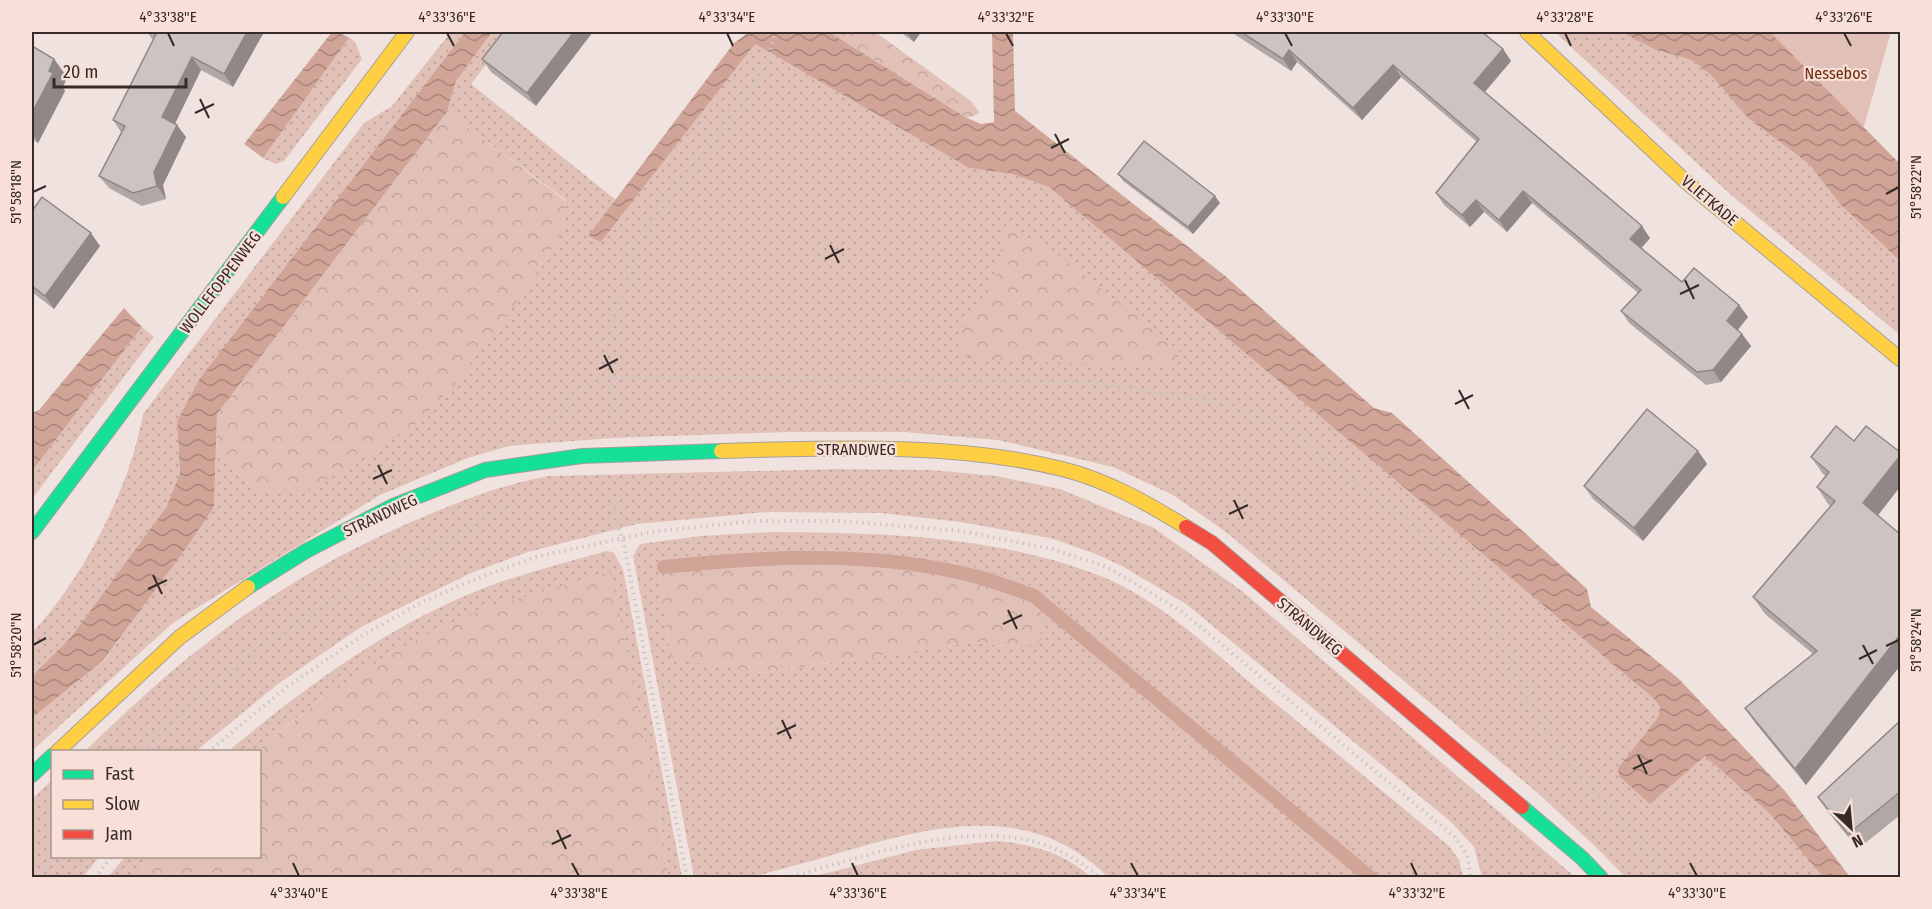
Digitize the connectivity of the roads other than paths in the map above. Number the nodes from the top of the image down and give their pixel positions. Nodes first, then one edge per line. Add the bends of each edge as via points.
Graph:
1 (407, 32) edge
2 (1527, 32) edge
3 (1900, 359) edge
4 (32, 532) edge
5 (59, 750) edge
6 (51, 757) edge
7 (32, 775) edge
8 (1601, 878) edge

1 - 4 street, WOLLEFOPPENWEG
2 - 3 street, VLIETKADE via 1684,180
5 - 8 street, STRANDWEG via 180,638 232,596 306,551 393,506 485,470 582,456 789,449 907,450 995,457 1063,470 1136,496 1212,543
6 - 7 street

